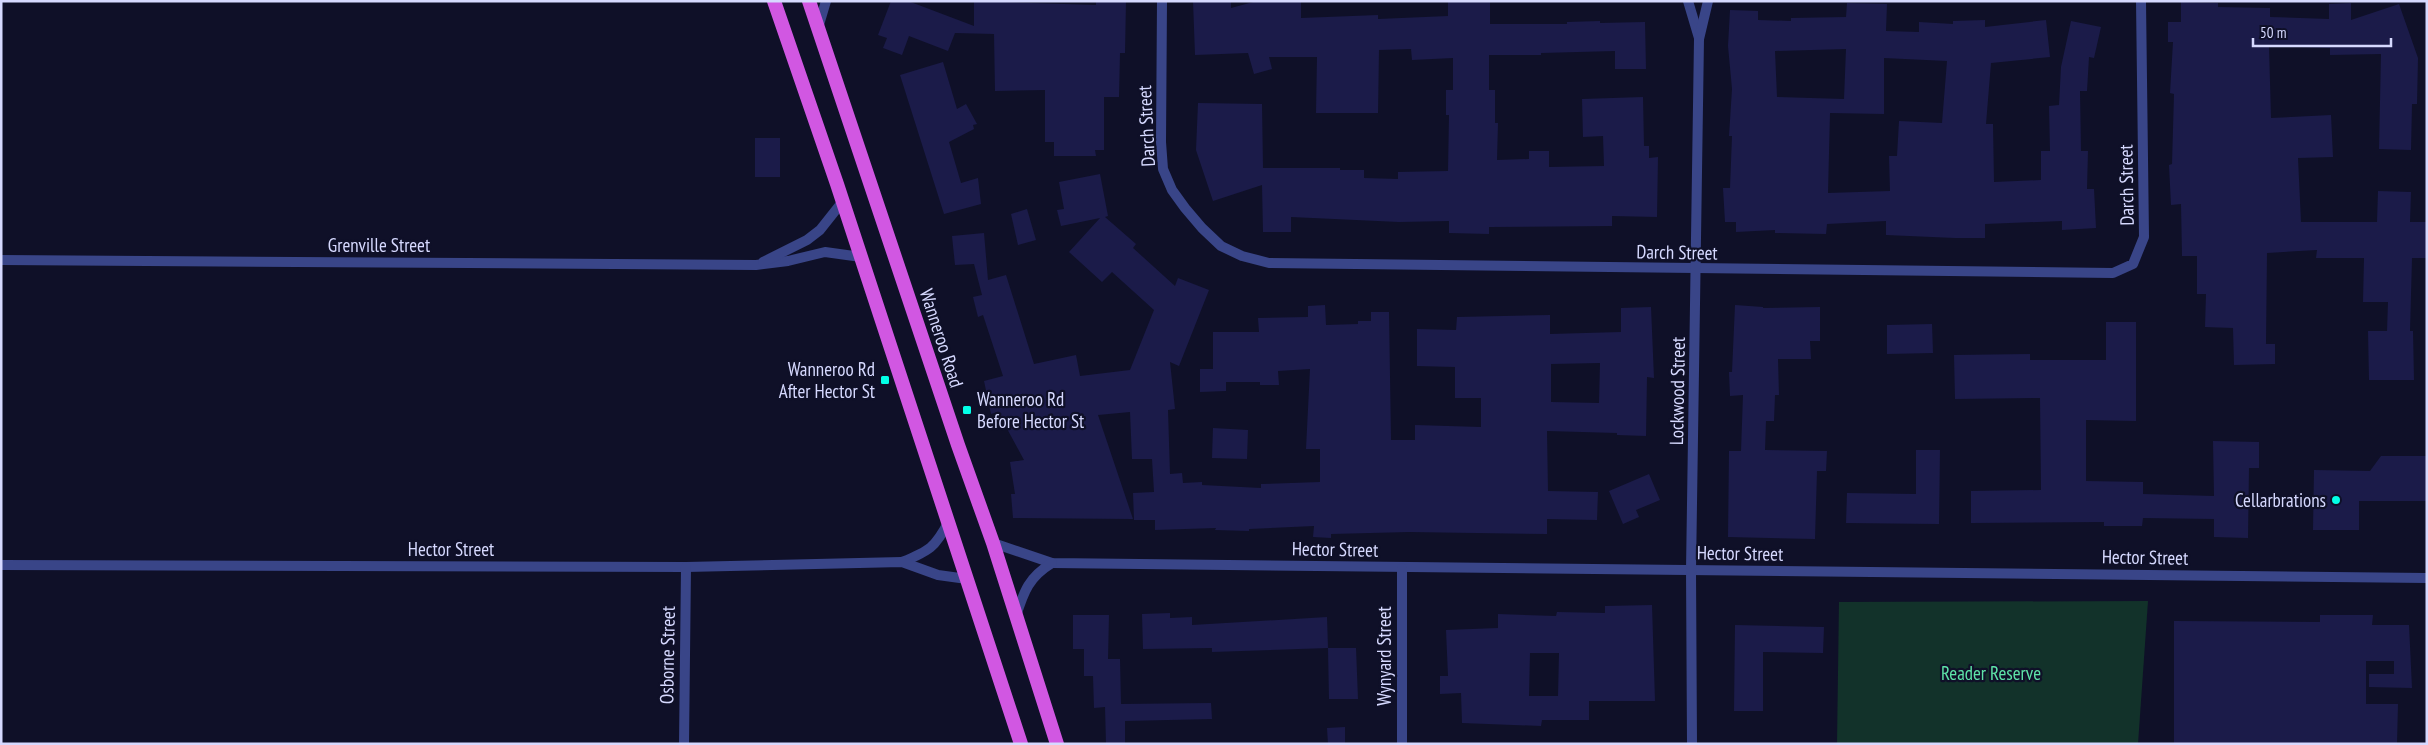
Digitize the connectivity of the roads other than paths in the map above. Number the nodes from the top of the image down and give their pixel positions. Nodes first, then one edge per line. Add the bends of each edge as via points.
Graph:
1 (774, 1) edge
2 (809, 1) edge
3 (826, 1) edge
4 (1162, 1) edge
5 (1688, 1) edge
6 (1708, 1) edge
7 (2141, 1) edge
8 (818, 28) junction
9 (1699, 39) junction
10 (843, 201) junction
11 (861, 257) junction
12 (1, 260) edge
13 (756, 265) junction
14 (1697, 270) junction
15 (949, 521) junction
16 (993, 543) junction
17 (902, 562) junction
18 (1052, 563) junction
19 (1, 565) edge
20 (686, 567) junction
21 (1402, 568) junction
22 (1691, 570) junction
23 (967, 578) junction
24 (2427, 578) edge
25 (1016, 616) junction
26 (684, 744) edge
27 (1021, 744) edge
28 (1057, 744) edge
29 (1402, 744) edge
30 (1692, 744) edge

1 - 10 highway
2 - 8 highway, Wanneroo Road
3 - 8 street
4 - 14 street, Darch Street via 1161,142 1164,169 1172,190 1185,208 1221,246 1269,263
5 - 9 street, Lockwood Street
6 - 9 street, Lockwood Street
7 - 14 street, Darch Street via 2144,236 2133,264 2113,273
8 - 16 highway, Wanneroo Road
9 - 14 street, Lockwood Street
10 - 11 highway
10 - 13 street, Grenville Street via 820,230 807,240
11 - 13 street, Grenville Street via 825,252
11 - 15 highway
12 - 13 street, Grenville Street
14 - 22 street, Lockwood Street
15 - 17 street, Hector Street via 929,550
15 - 23 highway
16 - 18 street, Hector Street
16 - 25 highway, Wanneroo Road
17 - 20 street, Hector Street
17 - 23 street, Hector Street via 938,575
18 - 21 street, Hector Street
18 - 25 street via 1027,585
19 - 20 street, Hector Street
20 - 26 street, Osborne Street
21 - 22 street, Hector Street
21 - 29 street, Wynyard Street
22 - 24 street, Hector Street
22 - 30 street, Lockwood Street
23 - 27 highway
25 - 28 highway, Wanneroo Road

